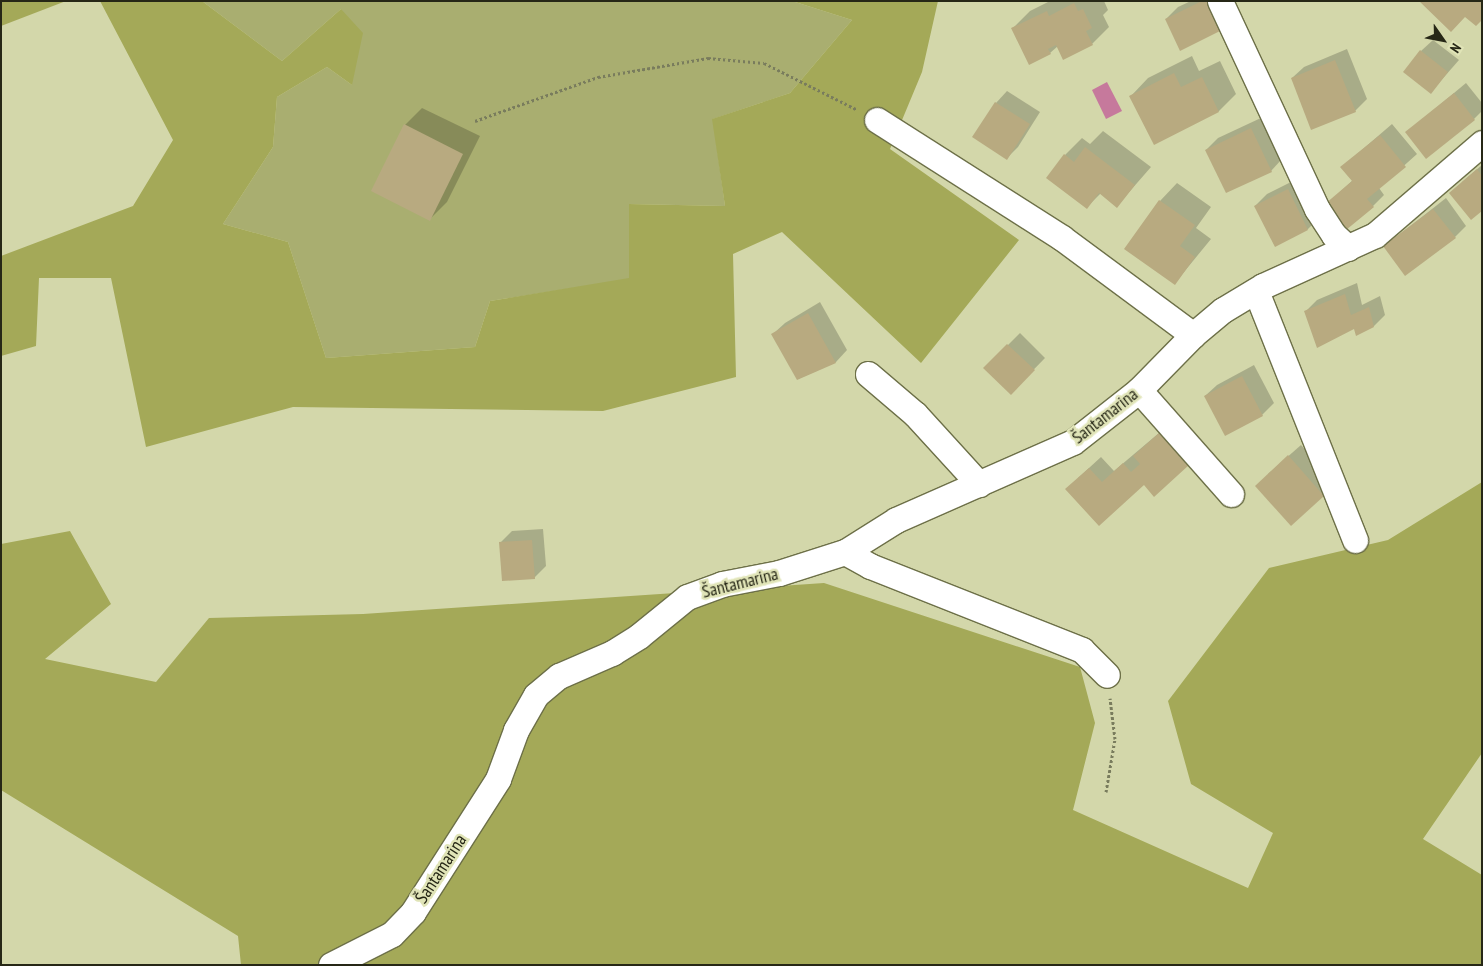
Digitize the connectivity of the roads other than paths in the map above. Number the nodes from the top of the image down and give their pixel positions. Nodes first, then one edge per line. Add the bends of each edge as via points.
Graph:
1 (1220, 1) edge
2 (876, 120) road end
3 (1482, 143) edge
4 (1348, 248) junction
5 (1256, 291) junction
6 (1193, 335) junction
7 (868, 374) dead end
8 (1139, 390) junction
9 (979, 484) junction
10 (1231, 494) dead end
11 (1355, 540) dead end
12 (846, 552) junction
13 (1107, 676) road end
14 (331, 965) edge

1 - 4 street via 1317,209 1334,235
2 - 6 street via 1062,238
3 - 4 street, Šantamarina via 1375,235
4 - 5 street, Šantamarina
5 - 6 street, Šantamarina via 1223,310
5 - 11 street
6 - 8 street, Šantamarina
7 - 9 street via 915,414
8 - 9 street, Šantamarina via 1073,442
8 - 10 street
9 - 12 street, Šantamarina via 896,520
12 - 13 street via 870,566 1082,650
12 - 14 street, Šantamarina via 779,573 722,584 687,597 639,636 612,653 559,676 536,695 516,730 498,779 413,912 392,934

